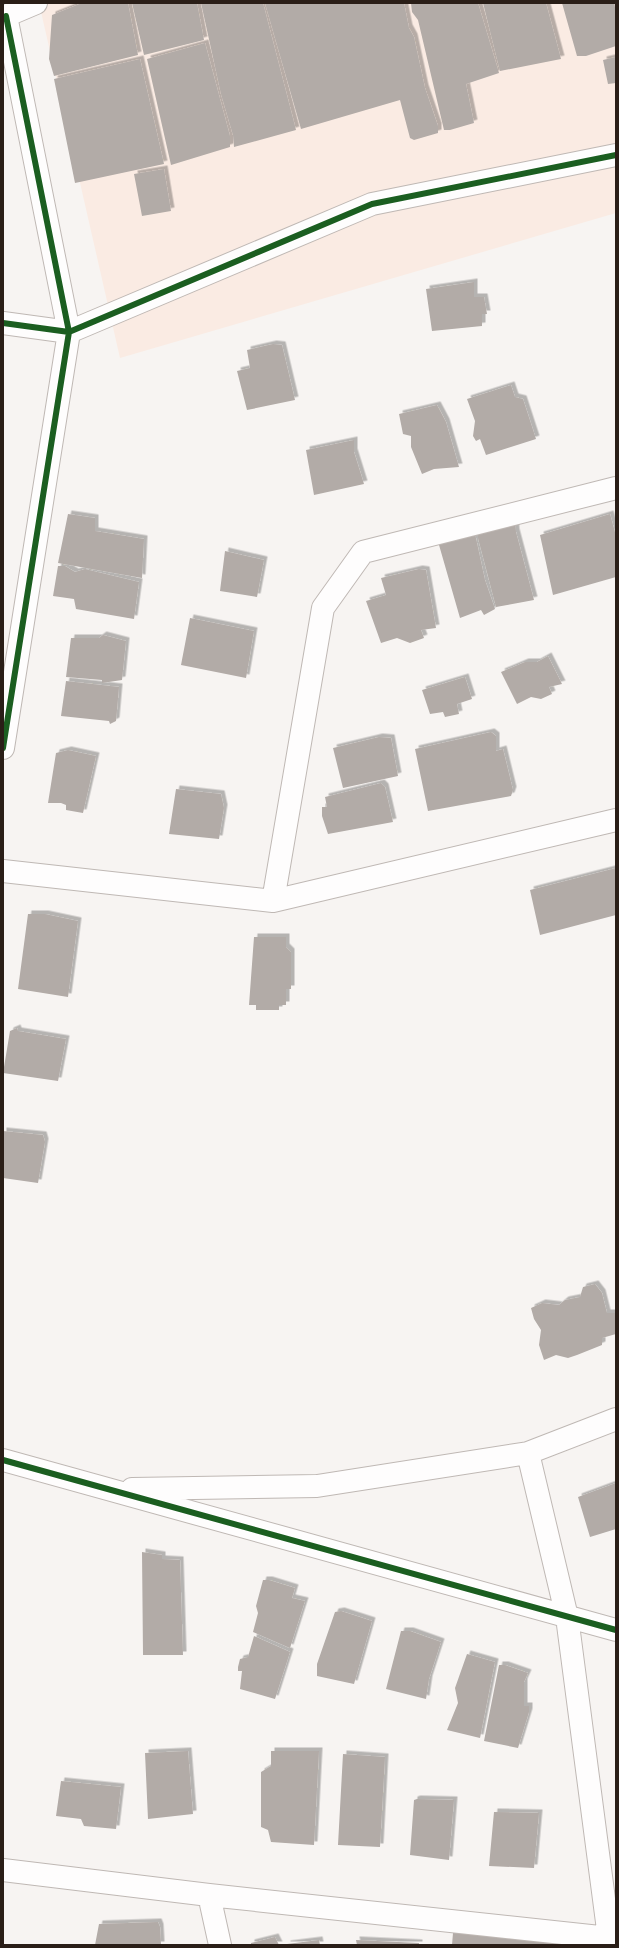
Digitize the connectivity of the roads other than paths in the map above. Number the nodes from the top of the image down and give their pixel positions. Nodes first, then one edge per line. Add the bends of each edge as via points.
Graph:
1 (36, 3) edge
2 (4, 16) edge
3 (616, 155) edge
4 (3, 323) edge
5 (69, 332) junction
6 (616, 488) edge
7 (3, 748) edge
8 (616, 820) edge
9 (3, 871) edge
10 (273, 900) junction
11 (616, 1419) edge
12 (528, 1453) junction
13 (3, 1460) edge
14 (107, 1489) junction
15 (567, 1617) junction
16 (616, 1630) edge
17 (3, 1870) edge
18 (210, 1895) junction
19 (609, 1941) edge
20 (220, 1945) edge

1 - 2 street
2 - 5 street
3 - 5 street via 372,204
4 - 5 street
5 - 7 street
6 - 10 street via 363,552 323,608
8 - 10 street
9 - 10 street
11 - 12 street
12 - 14 street via 317,1486
12 - 15 street
13 - 14 street
14 - 15 street
15 - 16 street
15 - 19 street
17 - 18 street
18 - 19 street
18 - 20 street

